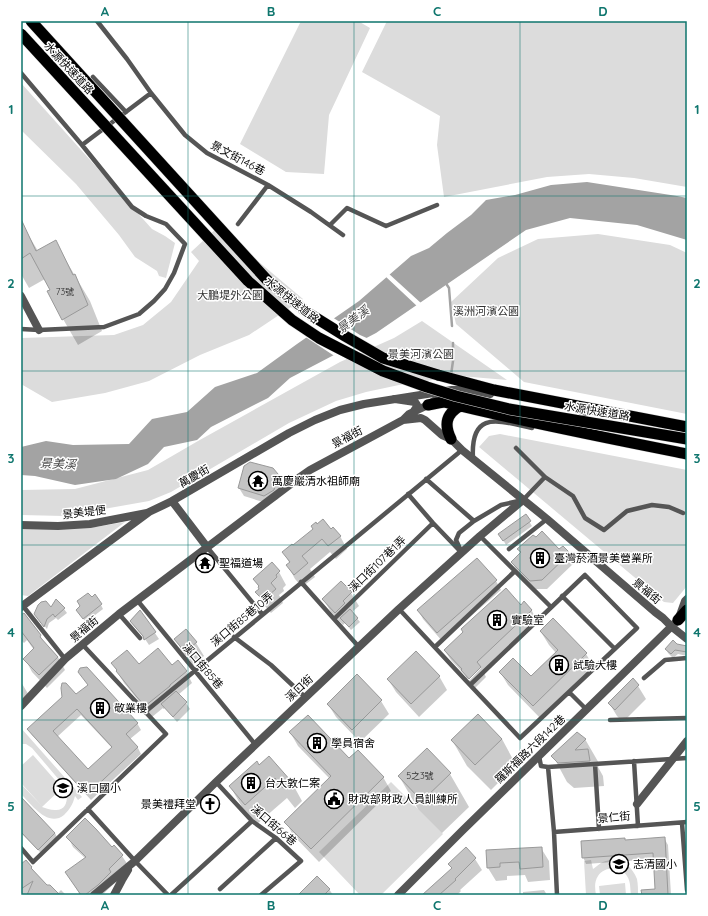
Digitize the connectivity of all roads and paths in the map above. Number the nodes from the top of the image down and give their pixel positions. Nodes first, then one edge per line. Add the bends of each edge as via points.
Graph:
1 (31, 21) edge
2 (97, 21) edge
3 (21, 34) edge
4 (21, 73) edge
5 (93, 76) dead end
6 (151, 93) junction
7 (126, 112) junction
8 (82, 144) junction
9 (268, 184) junction
10 (437, 205) dead end
11 (238, 224) dead end
12 (330, 225) junction
13 (343, 235) dead end
14 (21, 296) edge
15 (21, 329) edge
16 (39, 330) junction
17 (452, 390) junction
18 (395, 399) junction
19 (428, 405) junction
20 (460, 406) junction
21 (578, 410) junction
22 (414, 411) junction
23 (403, 420) junction
24 (687, 427) edge
25 (687, 430) edge
26 (451, 439) junction
27 (687, 439) edge
28 (687, 444) edge
29 (516, 448) dead end
30 (462, 450) junction
31 (687, 454) edge
32 (687, 458) edge
33 (473, 459) junction
34 (545, 477) junction
35 (426, 479) junction
36 (408, 494) junction
37 (523, 500) junction
38 (172, 501) junction
39 (149, 512) junction
40 (683, 513) dead end
41 (547, 519) junction
42 (474, 521) junction
43 (433, 523) junction
44 (21, 525) edge
45 (480, 536) junction
46 (207, 547) junction
47 (509, 549) dead end
48 (462, 553) junction
49 (515, 571) junction
50 (301, 582) junction
51 (562, 596) junction
52 (687, 599) edge
53 (136, 600) junction
54 (22, 606) edge
55 (551, 607) junction
56 (399, 609) junction
57 (687, 610) edge
58 (119, 614) junction
59 (262, 614) junction
60 (334, 618) junction
61 (679, 621) edge
62 (234, 637) junction
63 (140, 638) dead end
64 (687, 639) edge
65 (82, 644) junction
66 (359, 647) junction
67 (435, 648) junction
68 (615, 649) junction
69 (687, 658) edge
70 (65, 660) junction
71 (194, 670) junction
72 (644, 678) dead end
73 (470, 684) junction
74 (569, 692) junction
75 (305, 697) junction
76 (21, 706) edge
77 (586, 709) junction
78 (145, 712) junction
79 (687, 718) edge
80 (610, 720) dead end
81 (687, 742) edge
82 (255, 744) junction
83 (539, 756) junction
84 (687, 758) edge
85 (674, 759) junction
86 (634, 761) junction
87 (595, 764) junction
88 (548, 767) junction
89 (216, 782) junction
90 (637, 804) junction
91 (88, 809) junction
92 (252, 821) junction
93 (684, 823) edge
94 (638, 826) junction
95 (599, 830) junction
96 (554, 832) junction
97 (276, 838) junction
98 (22, 851) edge
99 (135, 861) junction
100 (687, 881) edge
101 (220, 890) dead end
102 (687, 890) edge
103 (94, 895) edge
104 (114, 895) edge
105 (168, 895) edge
106 (171, 895) edge
107 (261, 895) edge
108 (398, 895) edge
109 (557, 895) edge

1 - 24 highway, 水源快速道路, bridge via 267,280 308,313 345,336 383,358 494,390
2 - 6 lane, 景文街146巷
3 - 27 highway, 水源快速道路, bridge via 248,281 292,320 318,338 383,371 456,396 509,409
4 - 8 lane
5 - 7 lane
6 - 7 lane
6 - 9 lane, 景文街146巷 via 185,135 207,153
7 - 8 lane
8 - 16 lane via 132,207 166,224 185,244 165,289 139,314 104,327
9 - 11 lane
9 - 12 lane, 景文街146巷
10 - 12 lane via 386,226 348,208
12 - 13 lane, 景文街146巷
14 - 16 street
15 - 16 lane
17 - 18 street, 萬慶街
17 - 19 street
17 - 21 street, 萬慶街 via 469,390
18 - 22 street via 415,402 417,405
18 - 38 street, 萬慶街 via 340,410 315,420
19 - 20 highway via 444,402
19 - 22 street
20 - 26 highway via 453,410 448,420 447,427
20 - 31 highway
21 - 25 street, 萬慶街
21 - 28 lane via 596,426
22 - 23 street
23 - 26 street, 景福街 via 421,418
23 - 46 street, 景福街 via 310,470
26 - 30 street, 景福街
29 - 34 lane
30 - 33 street, 景福街
30 - 35 lane, 溪口街85巷10弄
32 - 33 lane via 491,421 475,433 472,442
33 - 37 street, 景福街
34 - 37 lane
34 - 40 lane via 573,496 585,518 604,530 627,511 652,505 669,507
35 - 36 lane, 溪口街85巷10弄
35 - 42 lane
36 - 43 lane
36 - 50 lane, 溪口街85巷10弄
37 - 41 street, 景福街
37 - 42 lane via 501,505
37 - 45 street, 溪口街
38 - 39 street, 萬慶街
38 - 46 street
39 - 44 street, 景美堤便 via 90,524
39 - 54 street, 萬慶街
41 - 47 lane
41 - 61 street, 景福街 via 655,612 663,618
42 - 48 lane via 459,533 456,540
43 - 48 lane
43 - 60 lane, 溪口街107巷1弄
45 - 48 street, 溪口街
45 - 49 lane
46 - 53 street, 景福街
46 - 59 lane
48 - 56 street, 溪口街
49 - 55 lane
49 - 67 lane
50 - 59 lane, 溪口街85巷10弄
50 - 60 lane
51 - 55 lane
51 - 68 lane
51 - 68 lane via 585,575 637,628
52 - 61 street, 羅斯福路六段142巷
53 - 58 street, 景福街
53 - 71 lane, 溪口街85巷
54 - 70 lane
55 - 73 lane
56 - 66 street, 溪口街
56 - 67 lane
57 - 61 highway
58 - 63 lane
58 - 65 street, 景福街
59 - 62 lane, 溪口街85巷10弄
60 - 66 lane
61 - 64 street, 景福街
61 - 77 street, 羅斯福路六段142巷
62 - 71 lane, 溪口街85巷10弄
62 - 75 lane via 271,665
65 - 70 street, 景福街
65 - 78 lane
66 - 75 street, 溪口街
67 - 73 lane
68 - 74 lane
69 - 72 lane via 665,660
70 - 76 street, 景福街
71 - 78 lane, 溪口街85巷10弄
71 - 82 lane, 溪口街85巷
73 - 74 lane via 520,738
74 - 77 lane
75 - 82 street, 溪口街
77 - 83 street, 羅斯福路六段142巷
78 - 91 lane via 166,734
79 - 80 lane
81 - 85 street, 景仁街
82 - 89 street, 溪口街
83 - 88 lane via 540,766
83 - 108 street, 羅斯福路六段142巷
84 - 85 lane
85 - 86 lane
85 - 90 street, 景仁街
86 - 87 lane
86 - 90 lane
87 - 88 lane
87 - 95 lane
88 - 96 lane
89 - 92 lane, 溪口街66巷
89 - 99 street, 溪口街
90 - 94 lane, 景仁街
91 - 98 lane via 33,862
91 - 99 lane
92 - 97 lane, 溪口街66巷
92 - 106 lane
93 - 94 lane
93 - 100 lane
94 - 95 lane, 景仁街
95 - 96 lane, 景仁街
96 - 109 lane
97 - 101 lane
97 - 107 lane, 溪口街66巷 via 301,861
99 - 103 street, 溪口街
99 - 104 street
99 - 105 lane
100 - 102 lane

